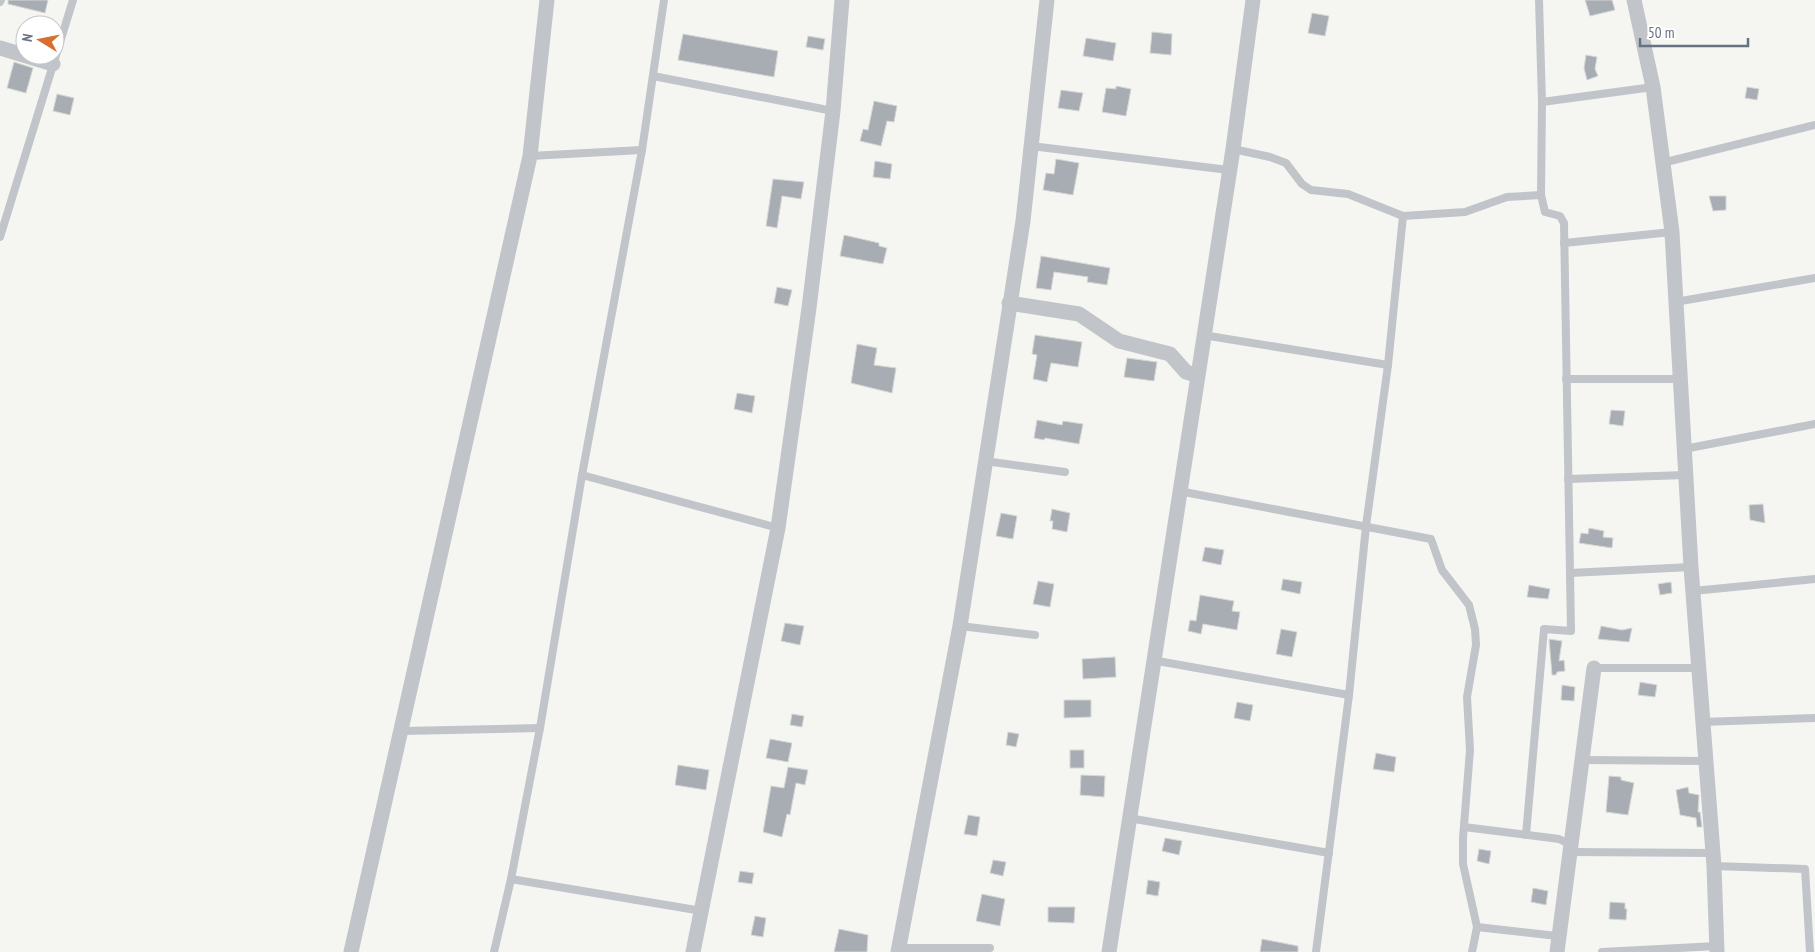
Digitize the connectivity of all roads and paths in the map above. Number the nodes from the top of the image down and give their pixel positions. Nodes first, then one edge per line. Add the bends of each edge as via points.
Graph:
1 (73, 0) edge
2 (547, 0) edge
3 (664, 0) edge
4 (842, 0) edge
5 (1048, 0) edge
6 (1253, 0) edge
7 (1539, 0) edge
8 (1634, 0) edge
9 (65, 26) edge
10 (0, 48) edge
11 (15, 53) edge
12 (53, 65) edge
13 (654, 76) junction
14 (1653, 87) junction
15 (1542, 102) junction
16 (833, 111) junction
17 (1815, 125) edge
18 (1031, 146) junction
19 (1233, 149) junction
20 (642, 150) junction
21 (530, 156) junction
22 (1662, 163) junction
23 (1229, 170) junction
24 (1541, 195) junction
25 (1403, 216) junction
26 (1672, 232) junction
27 (0, 237) edge
28 (1564, 243) junction
29 (1815, 278) edge
30 (1676, 302) junction
31 (1009, 303) junction
32 (1203, 335) junction
33 (1388, 365) junction
34 (1196, 375) junction
35 (1566, 379) junction
36 (1680, 379) junction
37 (1815, 424) edge
38 (1684, 449) junction
39 (985, 461) junction
40 (1065, 472) dead end
41 (582, 475) junction
42 (1685, 475) junction
43 (1568, 479) junction
44 (1179, 490) junction
45 (1366, 526) junction
46 (778, 528) junction
47 (1691, 567) junction
48 (1570, 572) junction
49 (1815, 579) edge
50 (1693, 591) junction
51 (960, 626) junction
52 (1035, 635) dead end
53 (1152, 660) junction
54 (1594, 668) joint
55 (1698, 668) junction
56 (1349, 695) junction
57 (1815, 718) edge
58 (1702, 722) junction
59 (540, 728) junction
60 (402, 731) junction
61 (1583, 760) junction
62 (1706, 761) junction
63 (1129, 818) junction
64 (1464, 827) junction
65 (1526, 834) junction
66 (1572, 849) junction
67 (1329, 853) junction
68 (1714, 860) junction
69 (511, 879) junction
70 (702, 911) junction
71 (1477, 927) junction
72 (1557, 936) junction
73 (990, 948) dead end
74 (1717, 949) edge
75 (898, 950) edge
76 (351, 952) edge
77 (494, 952) edge
78 (693, 952) edge
79 (1109, 952) edge
80 (1316, 952) edge
81 (1472, 952) edge
82 (1557, 952) edge
83 (1602, 952) edge
84 (1810, 952) edge

1 - 9 lane
2 - 21 street
3 - 13 lane
4 - 16 street
5 - 18 street
6 - 19 street
7 - 15 lane
8 - 14 street
10 - 11 street
12 - 27 lane
13 - 16 lane
13 - 20 lane
14 - 15 lane
14 - 22 street
15 - 24 lane
16 - 46 street
17 - 22 lane
18 - 23 lane
18 - 31 street
19 - 23 street
19 - 25 lane via 1286,163 1302,184 1311,190 1348,194
20 - 21 lane
20 - 41 lane
21 - 60 street
22 - 26 street
23 - 32 street
24 - 25 lane via 1507,197 1466,212
24 - 28 lane via 1545,212 1563,219
25 - 33 lane
26 - 28 lane
26 - 30 street
28 - 35 lane
29 - 30 lane
30 - 36 street
31 - 34 street via 1079,314 1119,341 1170,354 1186,372
31 - 39 street
32 - 33 lane
32 - 34 street
33 - 45 lane
34 - 44 street
35 - 36 lane
35 - 43 lane
36 - 38 street
37 - 38 lane
38 - 42 street
39 - 40 lane
39 - 51 street
41 - 46 lane
41 - 59 lane
42 - 43 lane
42 - 47 street
43 - 48 lane
44 - 45 lane
44 - 53 street
45 - 56 lane
45 - 64 lane via 1430,537 1442,570 1464,597 1473,616 1476,645 1467,696 1470,750
46 - 70 street
47 - 48 lane
47 - 50 street
48 - 65 lane via 1570,631 1544,629
49 - 50 lane
50 - 55 street
51 - 52 lane
51 - 75 street
53 - 56 lane
53 - 63 street
54 - 55 lane
54 - 61 street
55 - 58 street
56 - 67 lane
57 - 58 lane
58 - 62 street
59 - 60 lane
59 - 69 lane
60 - 76 street
61 - 62 lane
61 - 66 street
62 - 68 street
63 - 67 lane
63 - 79 street
64 - 65 lane
64 - 71 lane via 1464,864
65 - 66 lane via 1559,839
66 - 68 lane
66 - 72 street
67 - 80 lane
68 - 74 street
68 - 84 lane via 1805,869
69 - 70 lane
69 - 77 lane
70 - 78 street
71 - 72 lane
71 - 81 lane
72 - 82 street
73 - 75 lane
74 - 83 lane

